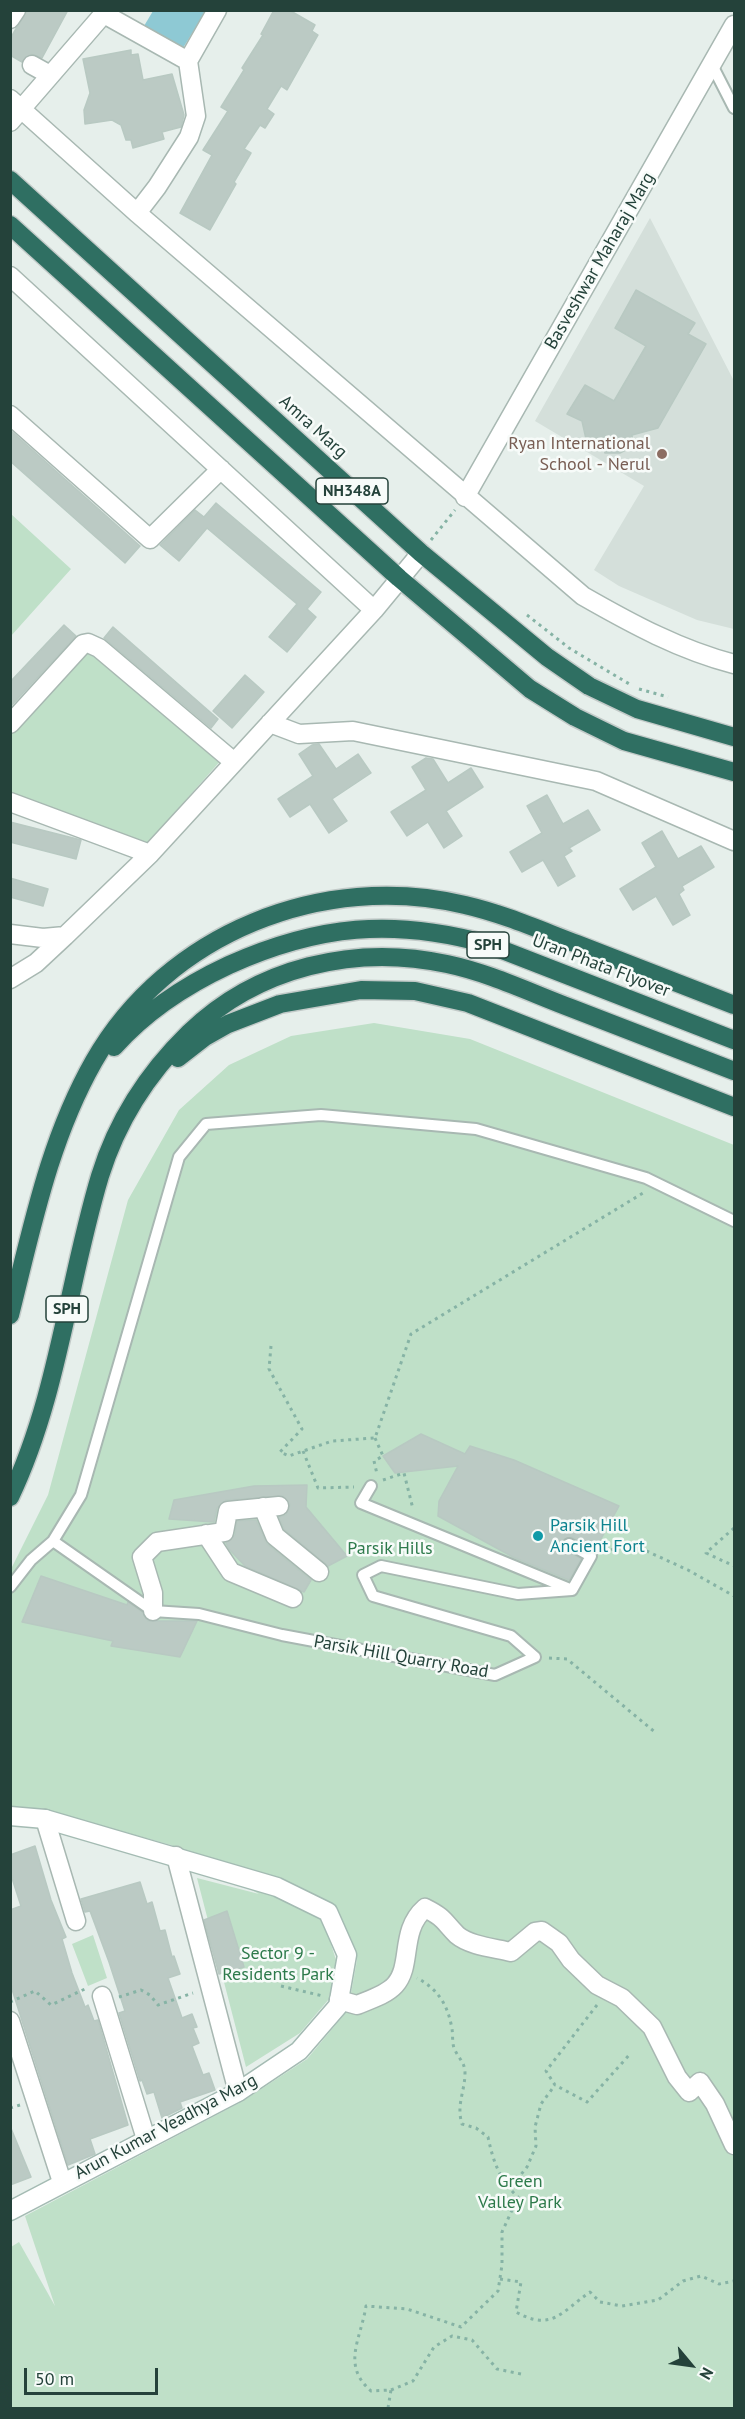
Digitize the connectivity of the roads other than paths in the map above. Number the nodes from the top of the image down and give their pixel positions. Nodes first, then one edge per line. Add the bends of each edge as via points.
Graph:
1 (217, 10) edge
2 (106, 12) edge
3 (735, 25) edge
4 (188, 61) junction
5 (32, 65) dead end
6 (712, 65) junction
7 (50, 75) junction
8 (735, 108) edge
9 (14, 110) edge
10 (10, 180) edge
11 (137, 213) junction
12 (10, 225) edge
13 (10, 276) edge
14 (10, 414) edge
15 (221, 469) junction
16 (465, 497) junction
17 (426, 546) junction
18 (399, 579) junction
19 (374, 610) junction
20 (735, 664) edge
21 (270, 723) junction
22 (10, 724) edge
23 (735, 737) edge
24 (234, 762) junction
25 (735, 772) edge
26 (10, 802) edge
27 (735, 841) edge
28 (150, 854) junction
29 (10, 934) edge
30 (65, 936) junction
31 (10, 979) edge
32 (735, 1005) edge
33 (735, 1040) edge
34 (735, 1071) edge
35 (78, 1095) junction
36 (735, 1107) edge
37 (122, 1120) junction
38 (735, 1221) edge
39 (10, 1315) edge
40 (370, 1486) road end
41 (10, 1497) edge
42 (206, 1534) junction
43 (53, 1541) junction
44 (569, 1544) dead end
45 (319, 1572) dead end
46 (10, 1587) edge
47 (572, 1590) junction
48 (293, 1598) dead end
49 (153, 1611) junction
50 (10, 1816) edge
51 (45, 1819) junction
52 (176, 1856) junction
53 (76, 1921) dead end
54 (98, 1995) road end
55 (339, 2000) junction
56 (10, 2021) edge
57 (238, 2092) junction
58 (146, 2139) junction
59 (735, 2145) edge
60 (62, 2182) junction
61 (10, 2211) edge

1 - 4 street
2 - 4 street
2 - 7 street
3 - 6 street, Basveshwar Maharaj Marg
4 - 11 street via 196,116 193,127
5 - 7 street
6 - 8 lane
6 - 16 street, Basveshwar Maharaj Marg
7 - 9 street
9 - 11 street
10 - 17 highway, Amra Marg / NH348A
11 - 16 street
12 - 18 highway, NH348A
13 - 15 street
14 - 15 street via 150,539
15 - 19 street
16 - 20 street via 583,596 646,632
17 - 18 street
17 - 23 highway, Amra Marg / NH348A via 547,657 589,686 637,709
18 - 19 street
18 - 25 highway, NH348A via 530,689 575,717 624,741
19 - 21 street
21 - 24 street
21 - 27 street via 299,734 353,731 596,781
22 - 24 street via 88,643 99,648
24 - 28 street
26 - 28 street
28 - 30 street
29 - 30 street
30 - 31 street via 36,963
32 - 35 highway via 463,904 391,896 319,901 283,909 219,938 160,982 111,1036 93,1062
33 - 35 highway, Uran Phata Flyover / SPH via 488,944 423,930 357,928 292,940 190,984 144,1018 98,1065
34 - 37 highway, SPH via 478,973 419,959 369,957 299,968 243,991 219,1006 175,1047 137,1093
35 - 39 highway, SPH via 50,1158
36 - 37 highway via 468,1003 442,995 388,989 334,993 280,1004 228,1024 182,1054
37 - 41 highway, SPH via 101,1174 36,1433
38 - 43 lane via 657,1184 476,1129 321,1116 206,1124 179,1157 81,1495
40 - 47 lane via 361,1503
42 - 45 street via 224,1532 228,1511 271,1507 275,1536
42 - 48 street via 231,1572
42 - 49 street via 158,1542 142,1557 153,1593
43 - 46 lane via 31,1560
43 - 49 lane
44 - 47 lane via 591,1556
47 - 49 lane, Parsik Hill Quarry Road via 518,1594 381,1566 363,1575 373,1596 511,1636 535,1657 495,1675 282,1635 199,1614
50 - 51 street, Arun Kumar Veadhya Marg
51 - 52 street, Arun Kumar Veadhya Marg
51 - 53 street
52 - 55 street, Arun Kumar Veadhya Marg via 278,1887 328,1912 347,1955
52 - 57 street
54 - 58 street
55 - 57 street, Arun Kumar Veadhya Marg via 299,2051
55 - 59 street via 357,2005 395,1985 413,1919 425,1908 444,1918 459,1936 511,1952 542,1931 605,1990 622,1998 652,2026 677,2077 689,2092 700,2082
56 - 60 street
57 - 58 street, Arun Kumar Veadhya Marg
58 - 60 street, Arun Kumar Veadhya Marg
60 - 61 street, Arun Kumar Veadhya Marg

